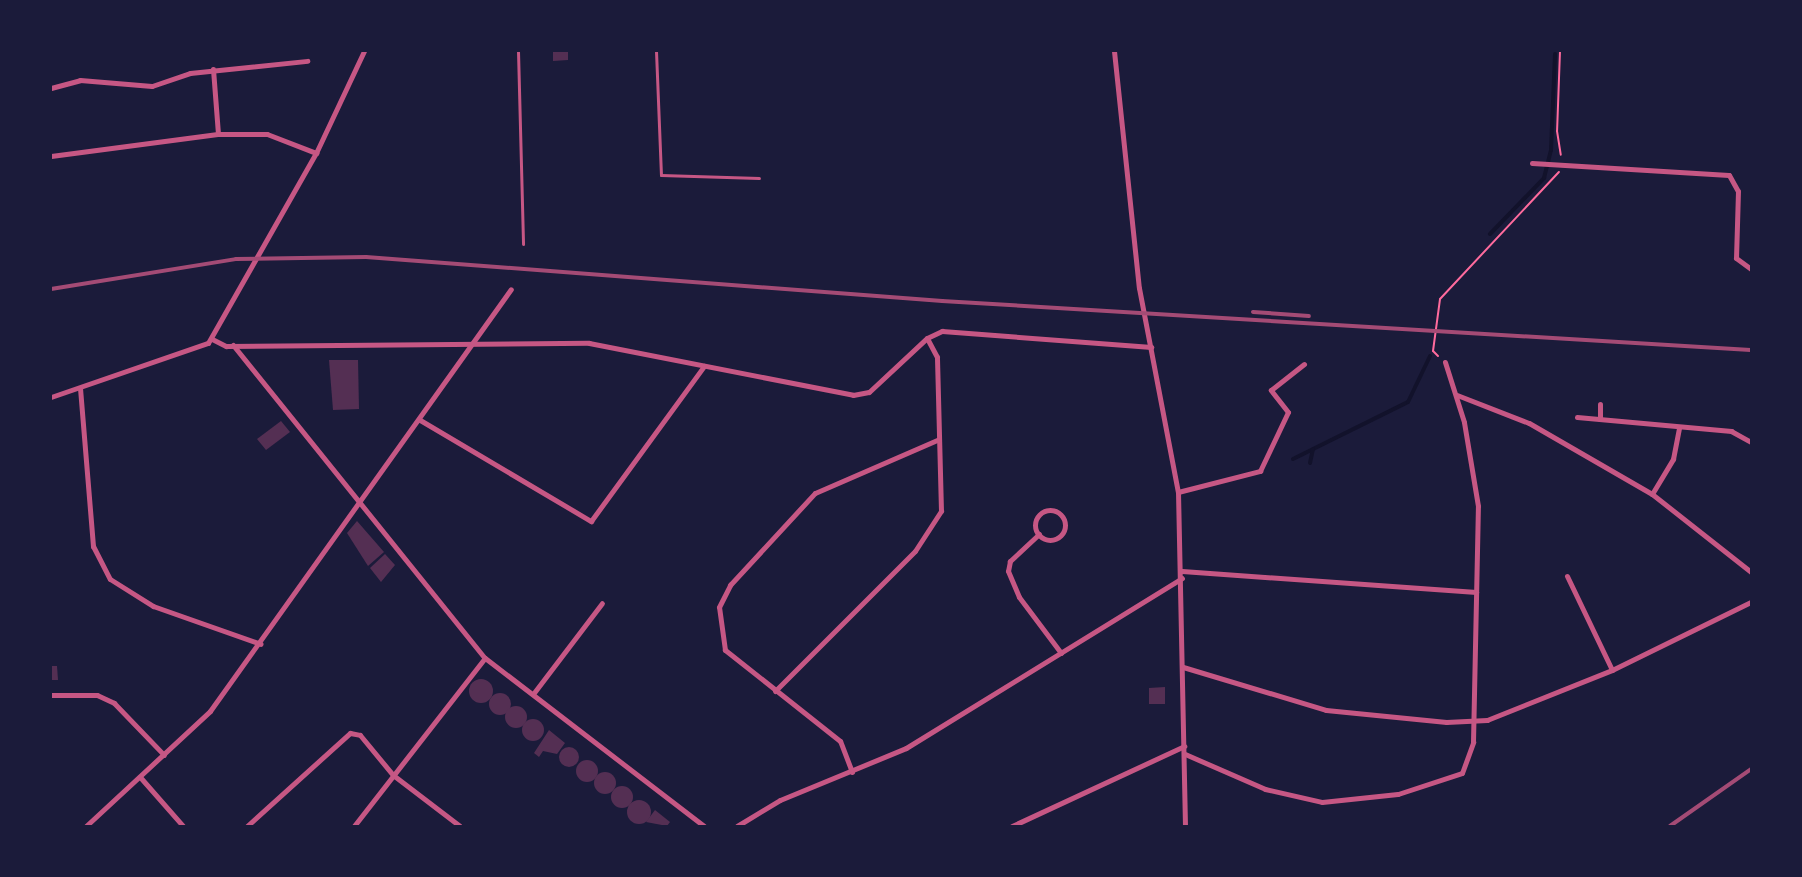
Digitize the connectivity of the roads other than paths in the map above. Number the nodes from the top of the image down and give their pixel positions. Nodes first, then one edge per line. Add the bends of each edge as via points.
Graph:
1 (364, 51) edge
2 (518, 51) edge
3 (656, 51) edge
4 (1114, 51) edge
5 (307, 61) dead end
6 (213, 69) junction
7 (51, 88) edge
8 (218, 134) junction
9 (316, 153) junction
10 (51, 156) edge
11 (1532, 163) dead end
12 (759, 178) dead end
13 (524, 244) dead end
14 (1751, 269) edge
15 (511, 289) dead end
16 (927, 338) junction
17 (210, 341) junction
18 (476, 344) junction
19 (232, 345) junction
20 (1150, 347) junction
21 (1445, 362) road end
22 (1304, 364) dead end
23 (704, 366) junction
24 (80, 388) junction
25 (1456, 395) junction
26 (51, 397) edge
27 (1600, 404) dead end
28 (1576, 417) dead end
29 (1600, 418) junction
30 (420, 420) junction
31 (1679, 428) junction
32 (939, 439) junction
33 (1751, 442) edge
34 (1178, 492) junction
35 (1652, 494) junction
36 (358, 505) junction
37 (1039, 534) junction
38 (1182, 571) junction
39 (1751, 572) edge
40 (1567, 576) dead end
41 (1182, 578) junction
42 (1476, 592) junction
43 (1751, 602) edge
44 (602, 603) dead end
45 (261, 644) junction
46 (1061, 653) junction
47 (485, 658) junction
48 (1184, 668) junction
49 (1612, 670) junction
50 (775, 691) junction
51 (532, 694) junction
52 (51, 695) edge
53 (1471, 720) junction
54 (1184, 746) junction
55 (1185, 754) junction
56 (164, 755) junction
57 (852, 772) junction
58 (393, 775) junction
59 (140, 777) junction
60 (86, 826) edge
61 (183, 826) edge
62 (247, 826) edge
63 (354, 826) edge
64 (460, 826) edge
65 (704, 826) edge
66 (737, 826) edge
67 (1012, 826) edge
68 (1185, 826) edge

1 - 9 street
2 - 13 lane
3 - 12 lane via 661,174
4 - 20 street
5 - 6 street
6 - 7 street via 152,87 80,81
6 - 8 street
8 - 9 street via 267,134
8 - 10 street
9 - 17 street
11 - 14 street via 1729,175 1738,191 1736,258
15 - 18 street
16 - 20 street via 948,331
16 - 23 street via 861,394
16 - 32 street via 937,357
17 - 19 street
17 - 24 street
18 - 19 street
18 - 23 street via 583,342
18 - 30 street
19 - 36 street
20 - 34 street
21 - 25 street
22 - 34 street via 1271,390 1287,412 1260,471
23 - 30 street via 591,521
24 - 26 street
24 - 45 street via 93,546 110,579 153,606
25 - 35 street via 1529,423
25 - 42 street via 1477,492
27 - 29 street
28 - 29 street
29 - 31 street
30 - 36 street
31 - 33 street via 1731,431
31 - 35 street via 1673,459
32 - 50 street via 941,511 936,519 915,551
32 - 50 street via 815,493 730,585 719,607 725,650
34 - 38 street
35 - 39 street
36 - 45 street
36 - 47 street
37 - 37 street via 1047,539 1060,536 1065,523 1061,514 1042,512 1036,520
37 - 46 street via 1010,561 1008,571 1019,597
38 - 41 street
38 - 42 street
40 - 49 street
41 - 46 street
41 - 48 street
42 - 53 street
43 - 49 street
44 - 51 street
45 - 56 street via 210,711
46 - 57 street via 906,748
47 - 51 street
47 - 58 street
48 - 53 street via 1326,710
48 - 54 street
49 - 53 street via 1515,712
50 - 57 street via 840,741
51 - 65 street
52 - 56 street via 97,695 114,703
53 - 55 street via 1473,742 1462,773 1398,794 1322,802 1265,789
54 - 55 street
54 - 67 street
55 - 68 street
56 - 59 street
57 - 66 street via 780,800
58 - 62 street via 360,735 350,733
58 - 63 street
58 - 64 street
59 - 60 street
59 - 61 street

